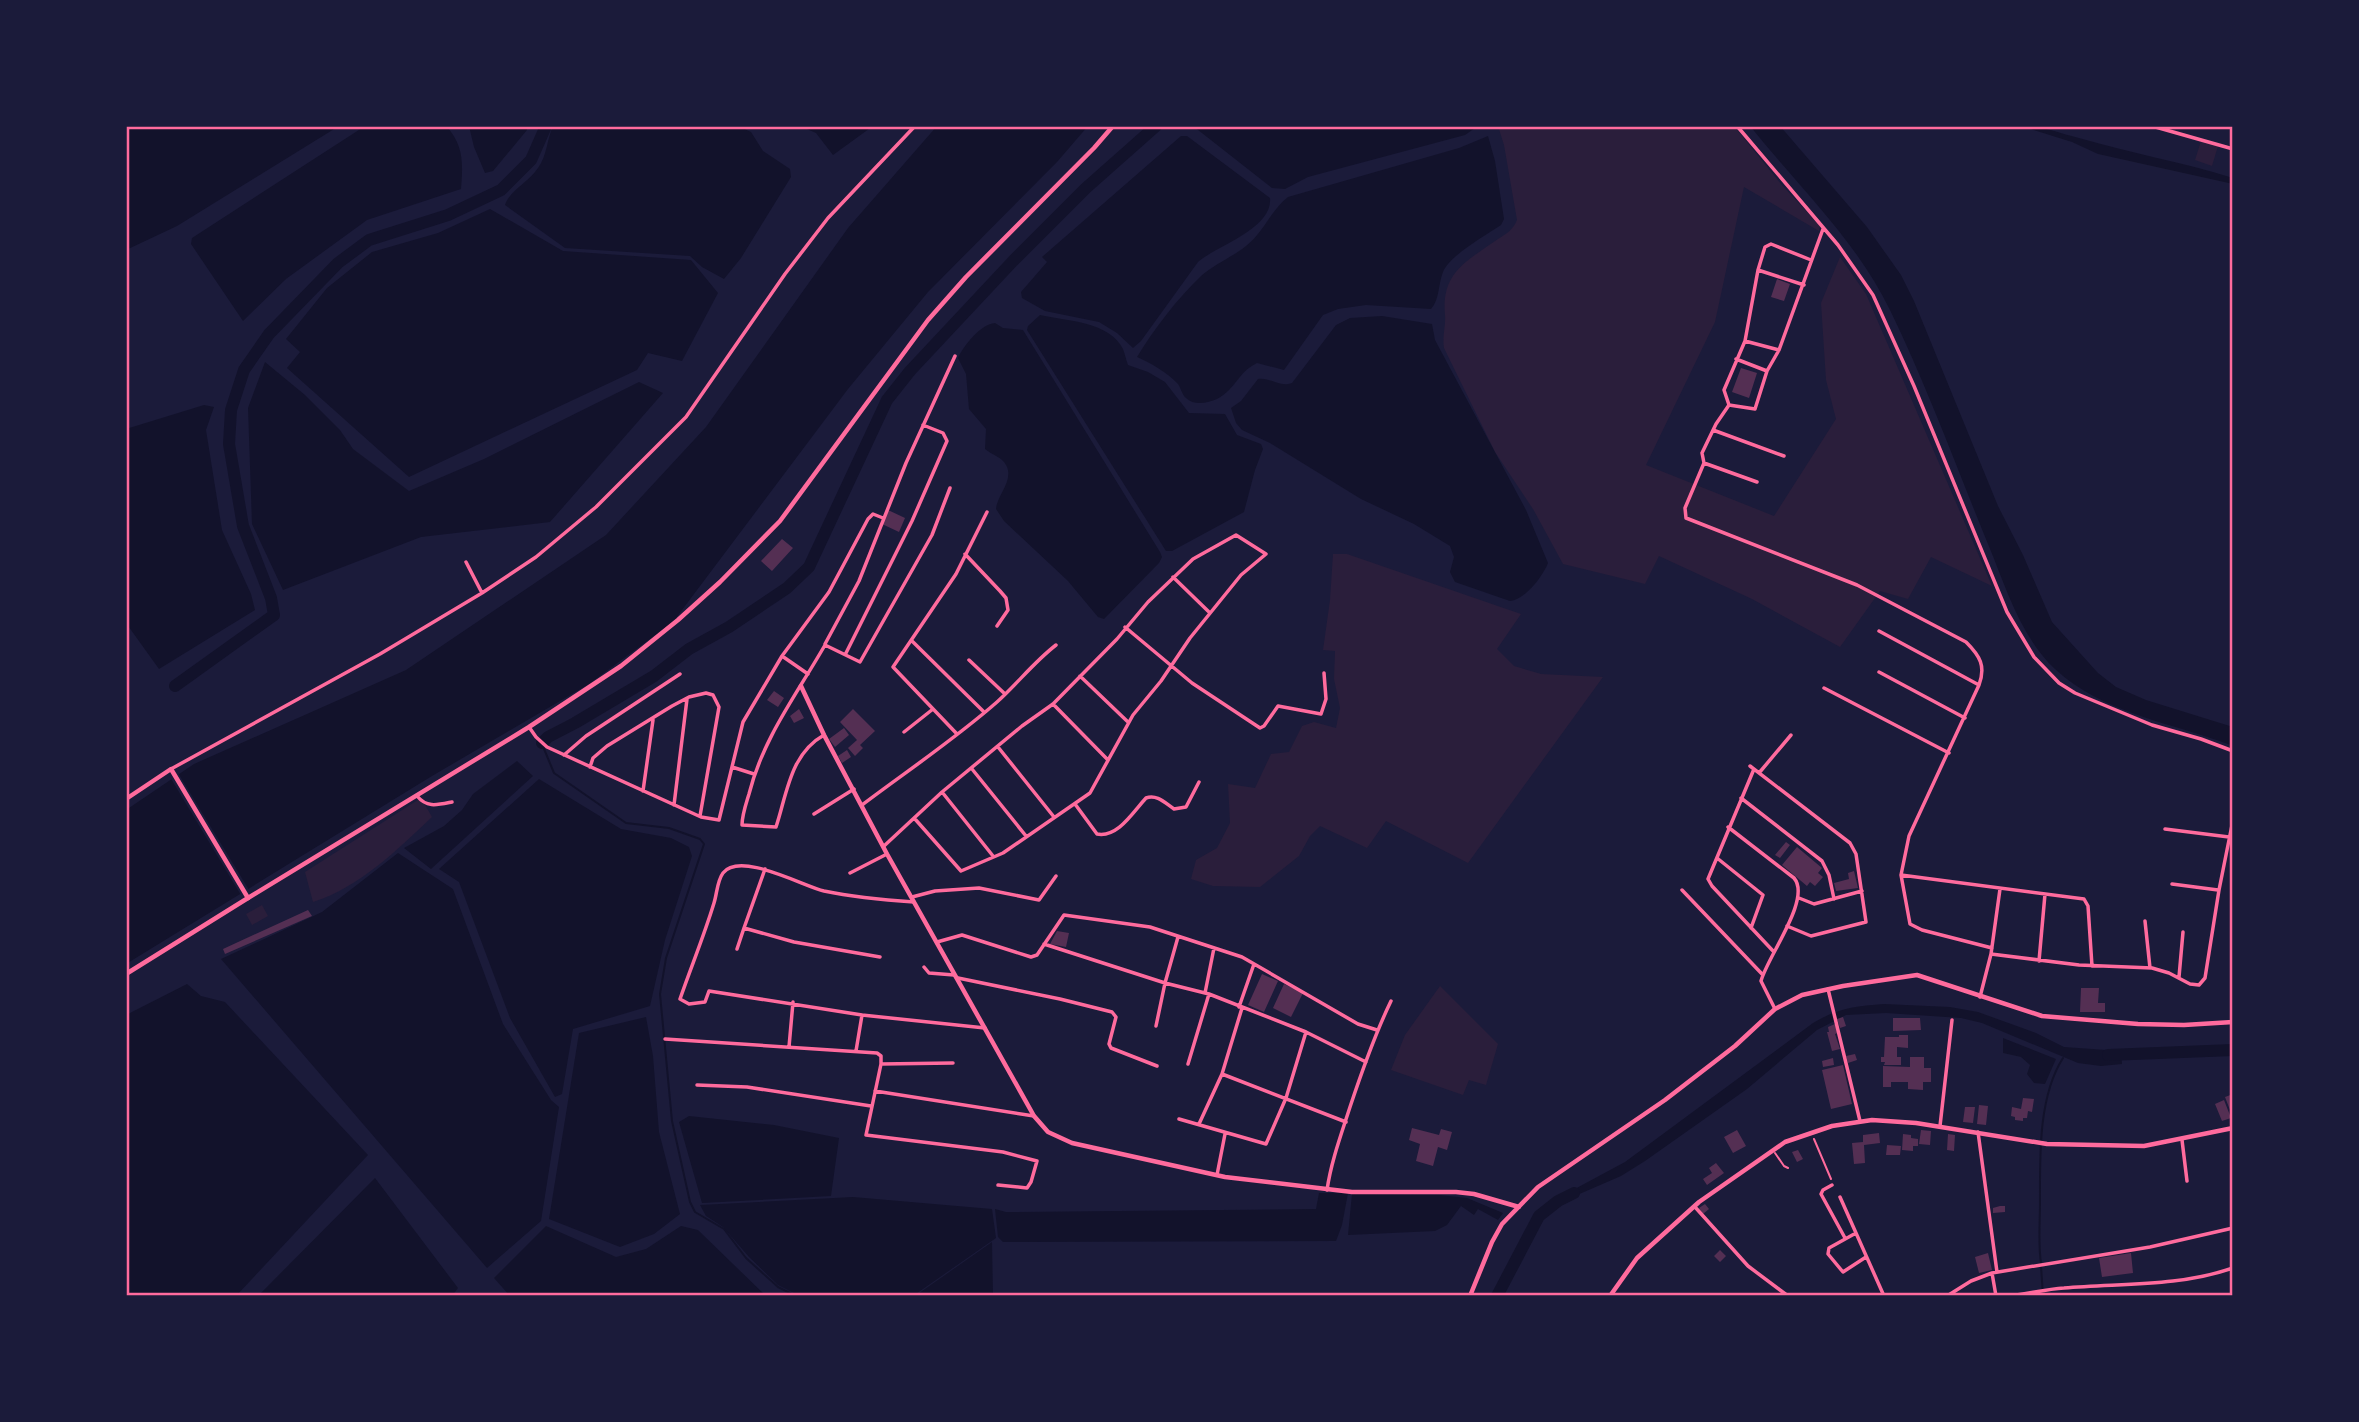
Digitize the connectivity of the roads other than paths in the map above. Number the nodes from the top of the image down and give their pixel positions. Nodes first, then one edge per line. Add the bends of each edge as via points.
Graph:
1 (915, 126) edge
2 (1113, 126) edge
3 (1737, 126) edge
4 (2152, 126) edge
5 (2233, 149) edge
6 (1823, 229) junction
7 (1811, 260) junction
8 (1758, 270) junction
9 (1804, 285) junction
10 (1745, 341) junction
11 (1779, 350) junction
12 (955, 356) dead end
13 (1736, 359) junction
14 (1767, 371) junction
15 (1729, 405) junction
16 (923, 425) junction
17 (1713, 430) junction
18 (1784, 456) dead end
19 (1704, 463) junction
20 (1757, 482) dead end
21 (950, 488) dead end
22 (987, 512) dead end
23 (883, 518) junction
24 (965, 554) junction
25 (466, 562) dead end
26 (1173, 577) junction
27 (482, 593) junction
28 (1210, 613) junction
29 (997, 626) dead end
30 (1125, 627) junction
31 (1879, 631) dead end
32 (912, 641) junction
33 (825, 645) junction
34 (1056, 645) dead end
35 (846, 653) junction
36 (782, 656) junction
37 (969, 660) dead end
38 (1171, 664) junction
39 (1879, 672) dead end
40 (1324, 673) dead end
41 (680, 674) dead end
42 (808, 674) junction
43 (1080, 676) junction
44 (802, 685) junction
45 (1979, 685) junction
46 (1824, 688) dead end
47 (1005, 694) junction
48 (687, 698) junction
49 (1053, 704) junction
50 (933, 709) junction
51 (985, 712) junction
52 (1965, 718) junction
53 (653, 719) junction
54 (1128, 722) junction
55 (529, 726) junction
56 (904, 732) dead end
57 (957, 734) junction
58 (824, 735) junction
59 (1791, 735) dead end
60 (998, 747) junction
61 (2233, 751) edge
62 (1949, 752) junction
63 (564, 755) junction
64 (1108, 760) junction
65 (590, 766) junction
66 (732, 767) junction
67 (170, 769) junction
68 (971, 769) junction
69 (754, 774) junction
70 (1759, 774) junction
71 (1199, 782) dead end
72 (853, 789) junction
73 (643, 790) junction
74 (942, 792) junction
75 (416, 794) junction
76 (1741, 798) junction
77 (126, 799) edge
78 (452, 802) dead end
79 (1075, 804) junction
80 (674, 805) junction
81 (863, 805) junction
82 (814, 814) dead end
83 (700, 816) junction
84 (1054, 817) junction
85 (915, 818) junction
86 (2233, 820) edge
87 (1728, 827) junction
88 (2165, 828) dead end
89 (1026, 836) junction
90 (2229, 837) junction
91 (884, 846) junction
92 (887, 854) junction
93 (993, 856) junction
94 (1717, 858) junction
95 (765, 869) junction
96 (850, 873) dead end
97 (1901, 875) junction
98 (1056, 876) dead end
99 (2172, 884) dead end
100 (2000, 889) junction
101 (1682, 890) dead end
102 (2219, 890) junction
103 (1862, 891) junction
104 (2045, 894) junction
105 (246, 895) junction
106 (912, 897) junction
107 (1799, 898) junction
108 (1834, 899) junction
109 (916, 902) junction
110 (2145, 921) dead end
111 (1787, 926) junction
112 (744, 928) junction
113 (1751, 928) junction
114 (2183, 932) dead end
115 (1178, 937) junction
116 (937, 942) junction
117 (1044, 944) junction
118 (1214, 948) junction
119 (1992, 948) junction
120 (737, 949) dead end
121 (1774, 953) junction
122 (1991, 954) junction
123 (880, 957) dead end
124 (2039, 961) junction
125 (1254, 964) junction
126 (2092, 966) junction
127 (924, 967) dead end
128 (2150, 968) junction
129 (126, 974) edge
130 (1762, 974) junction
131 (957, 976) junction
132 (2179, 977) junction
133 (1165, 983) junction
134 (1828, 989) junction
135 (1207, 994) junction
136 (1980, 997) junction
137 (1391, 1001) dead end
138 (793, 1002) junction
139 (1241, 1007) junction
140 (1775, 1009) junction
141 (862, 1015) junction
142 (1952, 1020) dead end
143 (2233, 1022) edge
144 (1156, 1026) dead end
145 (985, 1028) junction
146 (1377, 1030) junction
147 (1306, 1032) junction
148 (665, 1039) dead end
149 (789, 1047) junction
150 (856, 1051) junction
151 (1366, 1062) junction
152 (953, 1063) dead end
153 (881, 1064) junction
154 (1188, 1064) dead end
155 (1157, 1066) dead end
156 (1222, 1074) junction
157 (697, 1085) dead end
158 (875, 1091) junction
159 (1286, 1098) junction
160 (871, 1106) junction
161 (1034, 1116) junction
162 (1179, 1119) dead end
163 (1860, 1121) junction
164 (1346, 1122) junction
165 (1199, 1124) junction
166 (1940, 1126) junction
167 (2233, 1128) edge
168 (1978, 1132) junction
169 (1225, 1134) junction
170 (2182, 1140) junction
171 (1217, 1175) junction
172 (2187, 1181) dead end
173 (998, 1185) dead end
174 (1832, 1185) road end
175 (1327, 1190) junction
176 (1840, 1197) dead end
177 (1519, 1207) junction
178 (1695, 1207) junction
179 (2233, 1228) edge
180 (1856, 1233) junction
181 (1844, 1238) junction
182 (1866, 1258) junction
183 (2233, 1268) edge
184 (1994, 1272) junction
185 (1469, 1296) edge
186 (1610, 1296) edge
187 (1788, 1296) edge
188 (1884, 1296) edge
189 (1948, 1296) edge
190 (1996, 1296) edge
191 (2010, 1296) edge

1 - 27 street via 828,218 686,417 596,507 536,557
2 - 55 main road via 928,320 762,540 635,656
3 - 6 street
4 - 5 street
6 - 7 street
6 - 61 street via 1873,295 2007,612 2034,657 2075,693 2152,725
7 - 8 street via 1771,244 1765,247
7 - 9 street
8 - 9 street
8 - 10 street
9 - 11 street
10 - 11 street
10 - 13 street
11 - 14 street
12 - 16 street
13 - 14 street
13 - 15 street via 1724,390
14 - 15 street via 1755,409
15 - 17 street
16 - 23 street
16 - 35 street via 943,433 947,441
17 - 18 street
17 - 19 street via 1702,453
19 - 20 street
19 - 45 street via 1685,508 1686,518 1857,585 1966,642 1979,655 1984,671
21 - 35 street via 932,535 860,662
22 - 24 street
23 - 33 street via 859,581
23 - 36 street via 873,514 868,519 829,592
24 - 29 street via 1006,598 1008,610
24 - 32 street
25 - 27 street
26 - 28 street
26 - 28 street via 1193,559 1236,536 1266,554 1241,575
26 - 30 street
27 - 67 street
28 - 38 street
30 - 38 street
30 - 43 street
31 - 45 street
32 - 50 street via 893,667
32 - 51 street
33 - 35 street
33 - 42 street
34 - 47 street
36 - 42 street
36 - 66 street via 743,722
37 - 47 street
38 - 40 street via 1260,728 1278,706 1321,714 1326,699
38 - 54 street
39 - 52 street
41 - 63 street
42 - 44 street
43 - 49 street
43 - 54 street
44 - 58 main road
44 - 69 street via 771,735
45 - 52 street
46 - 62 street
47 - 51 street
48 - 53 street
48 - 80 street
48 - 83 street via 713,695 719,708
49 - 60 street
49 - 64 street
50 - 56 street
50 - 57 street
51 - 57 street
52 - 62 street
53 - 65 street via 599,752
53 - 73 street
54 - 64 street
55 - 63 street via 542,743
55 - 75 main road
57 - 81 street
58 - 69 street via 810,743 792,774 776,827 742,825
58 - 72 main road
59 - 70 street
60 - 68 street
60 - 84 street
62 - 97 street via 1909,836
63 - 65 street
64 - 79 street via 1090,793
65 - 73 street
66 - 69 street
66 - 83 street via 720,819
67 - 77 main road
67 - 105 main road
68 - 74 street
68 - 89 street
70 - 76 street via 1752,768
70 - 103 street via 1850,843
71 - 79 street via 1186,807 1174,809 1151,796 1122,826 1103,835 1097,834
72 - 81 main road
72 - 82 street
73 - 80 street
74 - 85 street
74 - 93 street
75 - 78 street via 430,806
75 - 105 main road
76 - 87 street
76 - 108 street via 1822,861
79 - 84 street
80 - 83 street
81 - 91 main road
84 - 89 street
85 - 91 street
85 - 93 street via 959,871
86 - 90 street
87 - 94 street
87 - 107 street via 1794,878
88 - 90 street
89 - 93 street
90 - 102 street
91 - 92 main road
92 - 96 street
92 - 106 main road
94 - 113 street via 1709,882
94 - 113 street via 1763,895
95 - 109 street via 822,891
95 - 112 street
95 - 138 street via 734,866 724,871 680,999 705,1002 709,991
97 - 100 street
97 - 119 street via 1910,925
98 - 106 street via 1039,900 979,888
99 - 102 street
100 - 104 street
100 - 119 street
101 - 130 street
102 - 132 street via 2205,978 2194,985
103 - 108 street
103 - 111 street via 1866,922 1811,936
104 - 124 street
104 - 126 street via 2086,902
105 - 129 main road
106 - 109 main road
107 - 108 street via 1815,904
107 - 111 street
109 - 116 main road
110 - 128 street
111 - 121 street
112 - 120 street
112 - 123 street
113 - 121 street
114 - 132 street
115 - 117 street via 1150,927 1064,915
115 - 118 street
115 - 133 street
116 - 117 street via 962,935 1031,957
116 - 131 main road
117 - 133 street
118 - 125 street
118 - 135 street
119 - 122 street
121 - 130 street
122 - 124 street
122 - 136 street
124 - 126 street
125 - 139 street
125 - 146 street via 1358,1024
126 - 128 street
127 - 131 street via 929,973
128 - 132 street
130 - 140 street via 1760,981
131 - 145 main road
131 - 155 street via 1112,1012 1116,1017 1110,1047
133 - 135 street
133 - 144 street
134 - 136 main road via 1917,975
134 - 140 main road via 1802,995
134 - 163 street
135 - 139 street
135 - 154 street
136 - 143 main road via 2042,1016 2138,1024
137 - 146 street
138 - 141 street
138 - 149 street
139 - 147 street
139 - 156 street
140 - 177 main road via 1665,1100 1538,1186
141 - 145 street
141 - 150 street
142 - 166 street
145 - 161 main road
146 - 151 street
147 - 151 street
147 - 159 street
148 - 149 street
149 - 150 street
150 - 153 street via 879,1053
151 - 164 street
152 - 153 street
153 - 158 street
156 - 159 street
156 - 165 street
157 - 160 street via 747,1087
158 - 160 street
158 - 161 street
159 - 164 street
159 - 169 street via 1266,1144
160 - 173 street via 866,1135 1003,1152 1037,1161 1027,1188
161 - 171 main road via 1048,1132 1072,1143
162 - 165 street
163 - 166 main road
163 - 178 main road via 1811,1132 1773,1149
164 - 175 street
165 - 169 street
166 - 168 main road
167 - 170 main road
168 - 170 main road via 2047,1144 2144,1146
168 - 184 street
169 - 171 street
170 - 172 street
171 - 175 main road
174 - 181 street via 1821,1194
175 - 177 main road via 1456,1192
176 - 180 street
177 - 185 main road via 1502,1224
178 - 186 main road via 1637,1258
178 - 187 street via 1748,1266
179 - 184 street via 2150,1247
180 - 181 street
180 - 182 street
181 - 182 street via 1828,1251 1841,1271
182 - 188 street
183 - 191 street via 2147,1285 2061,1288
184 - 189 street
184 - 190 street

